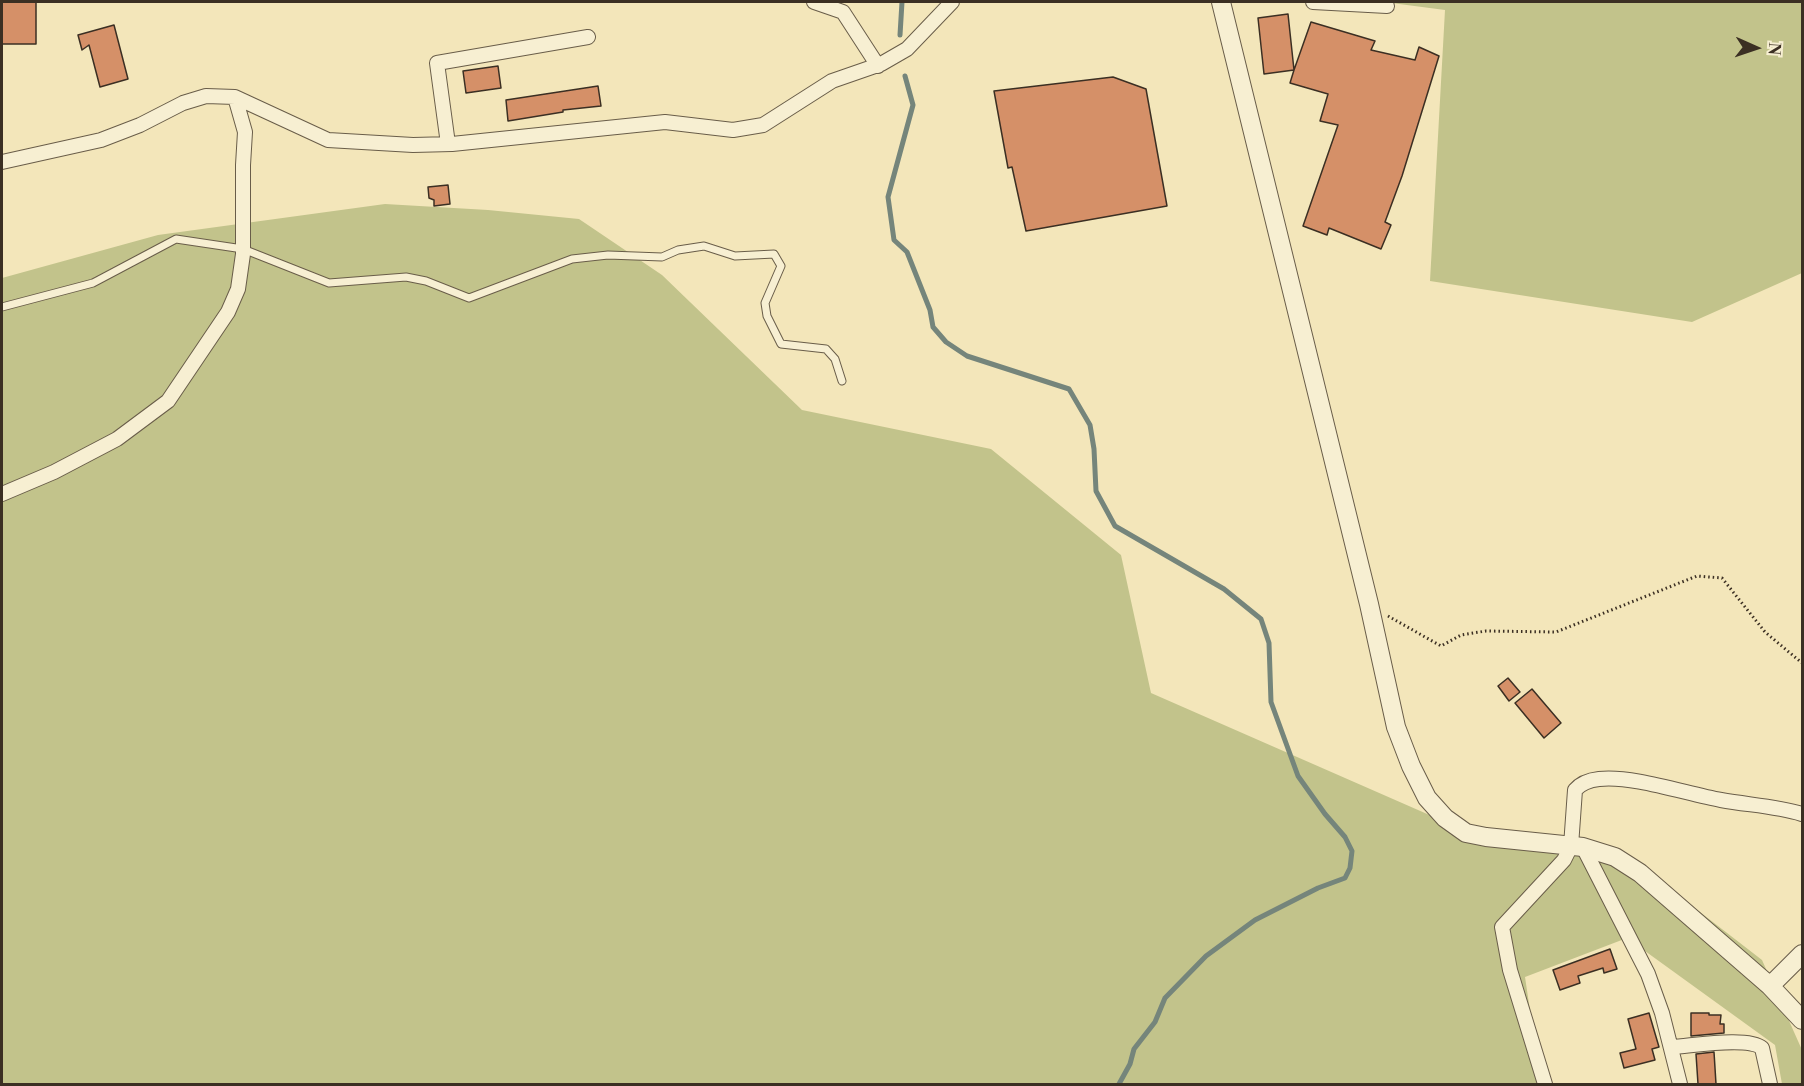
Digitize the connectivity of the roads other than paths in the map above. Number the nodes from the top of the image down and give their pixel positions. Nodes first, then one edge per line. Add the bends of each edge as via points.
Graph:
1 (814, 2) edge
2 (952, 2) edge
3 (1221, 2) edge
4 (1313, 2) edge
5 (1387, 6) dead end
6 (588, 37) dead end
7 (878, 66) junction
8 (236, 97) junction
9 (448, 144) junction
10 (2, 162) edge
11 (243, 249) junction
12 (2, 308) edge
13 (842, 381) dead end
14 (2, 494) edge
15 (1803, 814) edge
16 (1577, 847) junction
17 (1803, 954) edge
18 (1770, 986) junction
19 (1803, 1020) edge
20 (1672, 1047) junction
21 (1545, 1084) edge
22 (1680, 1084) edge
23 (1770, 1084) edge

1 - 7 street via 843,12
2 - 7 street via 907,49
3 - 16 street via 1396,727 1411,766 1427,798 1466,833
4 - 5 street
6 - 9 street via 437,63
7 - 9 street via 832,81 763,125 743,129 665,122
8 - 9 street via 328,140
8 - 10 street via 206,96 101,140
8 - 11 street via 245,132
11 - 12 lane via 176,239 93,283
11 - 13 lane via 329,283 406,278 426,281 469,298 572,259 608,255 662,257 704,246 735,256 774,254 781,266 765,303 781,344 826,349 835,359
11 - 14 street via 238,289 228,312 168,401 117,439
15 - 16 street via 1623,779 1599,779 1575,790
16 - 18 street via 1615,857 1640,873
16 - 20 street via 1648,974
16 - 21 street via 1502,927 1510,970
17 - 18 street
18 - 19 street
20 - 22 street
20 - 23 street via 1758,1044

